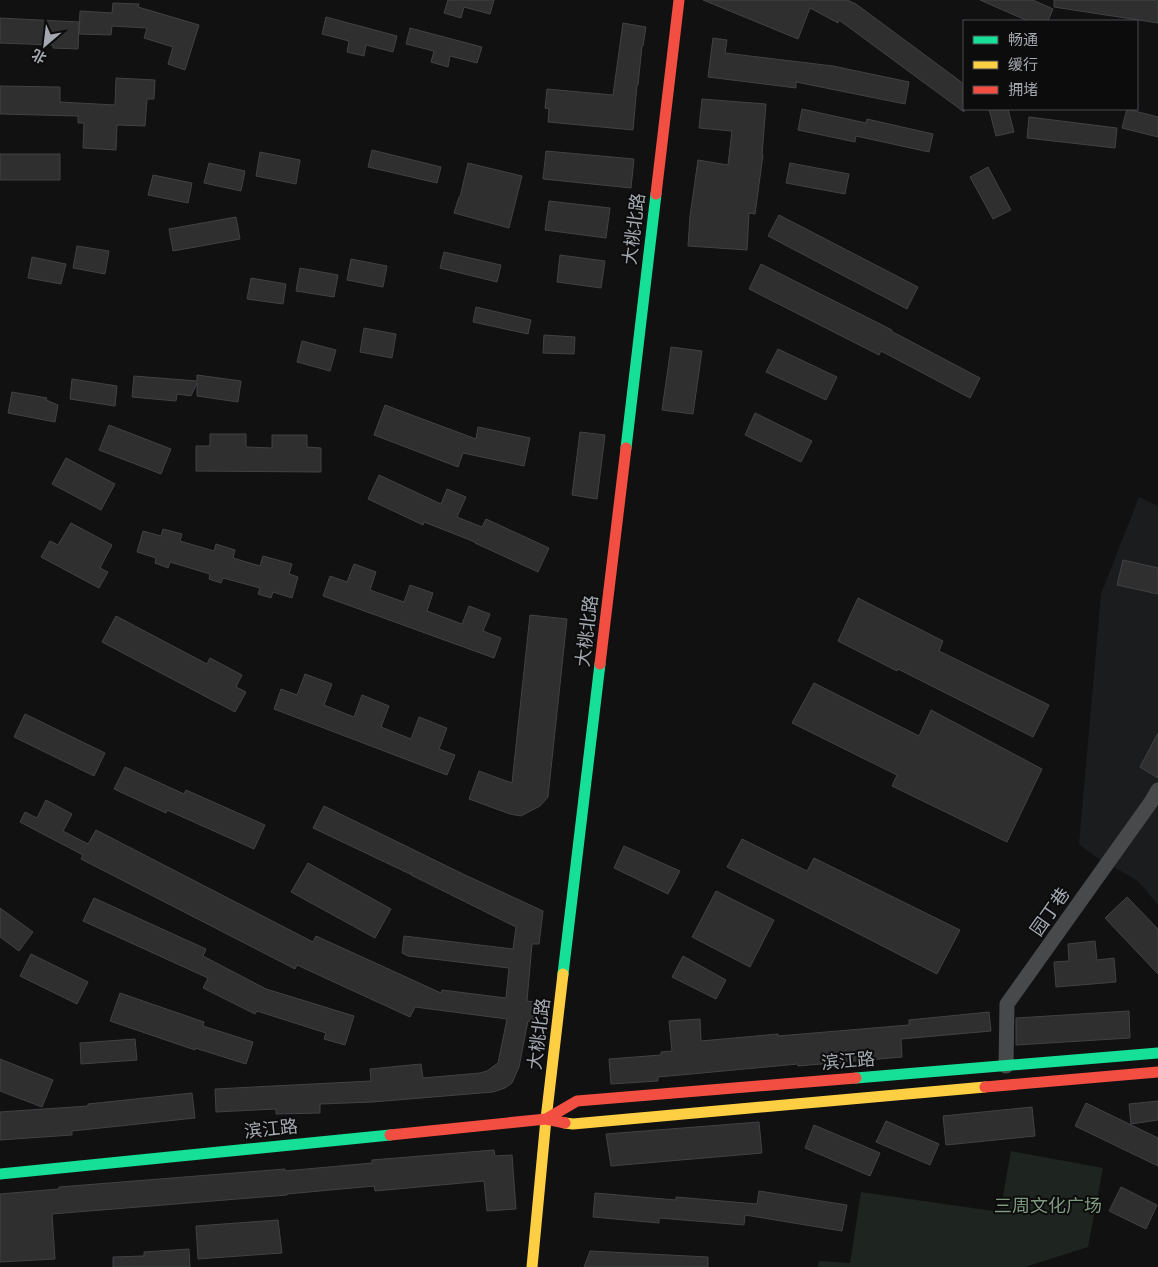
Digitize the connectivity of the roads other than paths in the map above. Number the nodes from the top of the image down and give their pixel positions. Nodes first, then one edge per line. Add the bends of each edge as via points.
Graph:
1 (679, 0) edge
2 (1158, 790) edge
3 (1158, 1054) edge
4 (1006, 1066) junction
5 (1158, 1072) edge
6 (546, 1119) junction
7 (0, 1174) edge
8 (532, 1267) edge

1 - 6 main road, 大桃北路
2 - 4 street, 园丁巷 via 1007,1004
3 - 4 main road, 滨江路
4 - 6 main road, 滨江路 via 577,1101
5 - 6 main road, 滨江路 via 573,1124
6 - 7 main road, 滨江路
6 - 8 main road, 大桃北路

